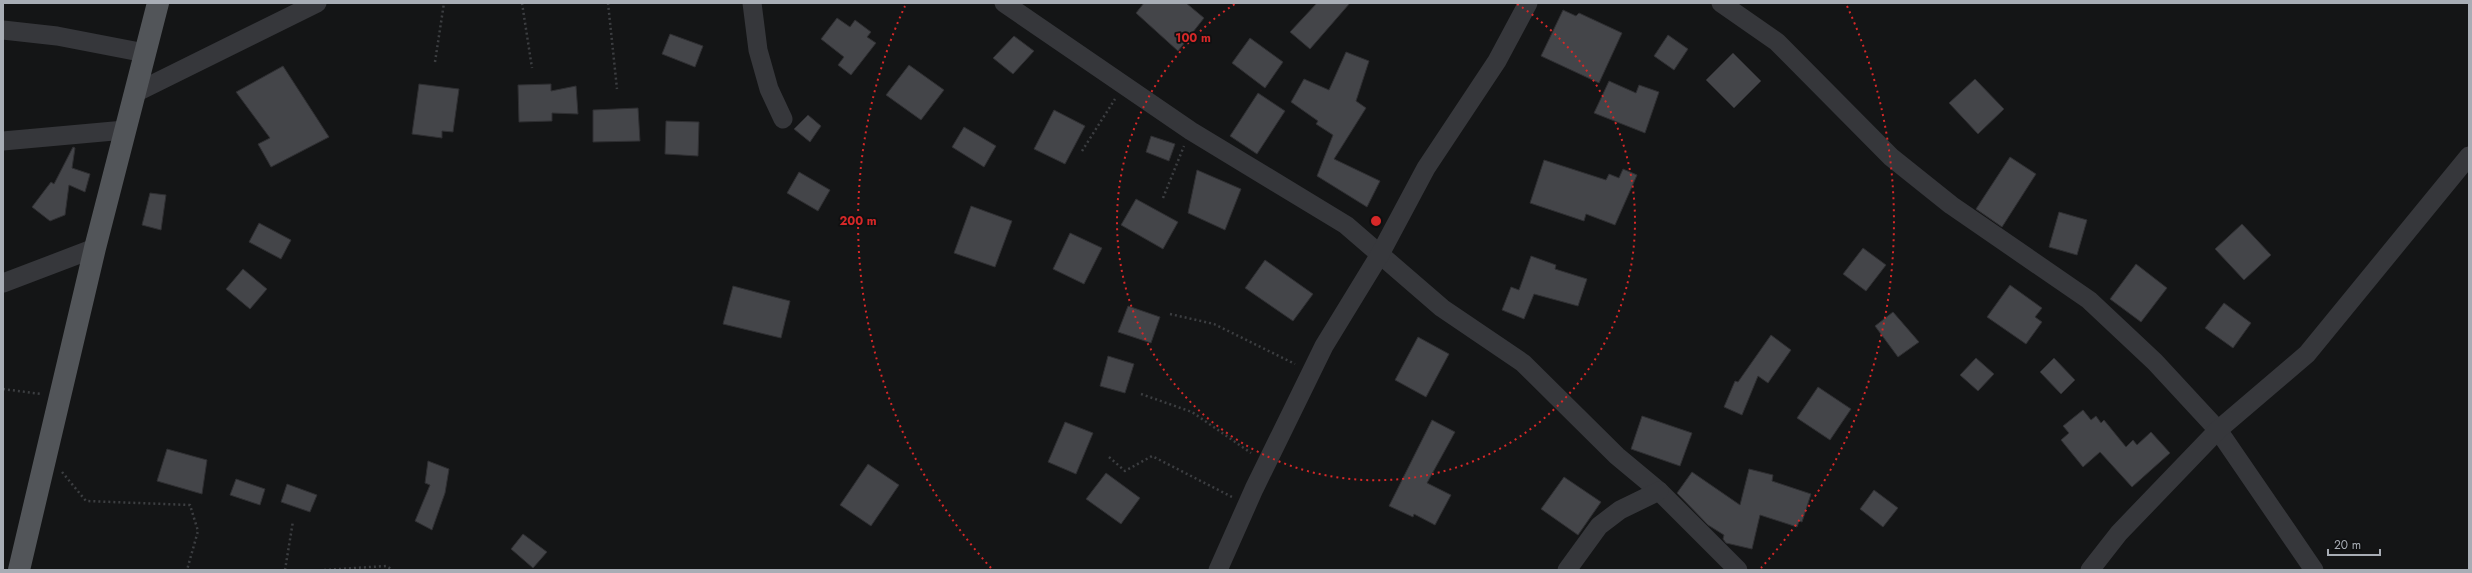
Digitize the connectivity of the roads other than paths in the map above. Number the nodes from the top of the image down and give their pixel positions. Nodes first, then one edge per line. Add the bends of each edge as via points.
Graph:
1 (158, 3) edge
2 (317, 3) edge
3 (752, 3) edge
4 (1004, 3) edge
5 (1528, 3) edge
6 (1722, 3) edge
7 (3, 30) edge
8 (145, 53) junction
9 (135, 93) junction
10 (783, 119) dead end
11 (125, 130) junction
12 (3, 141) edge
13 (2469, 156) edge
14 (95, 248) junction
15 (1379, 256) junction
16 (3, 283) edge
17 (2218, 430) junction
18 (1659, 491) junction
19 (18, 570) edge
20 (1218, 570) edge
21 (1567, 570) edge
22 (1738, 570) edge
23 (2090, 570) edge
24 (2314, 570) edge

1 - 8 main road
2 - 9 street
3 - 10 street via 758,50 769,89
4 - 15 street via 1191,131 1346,225
5 - 15 street via 1497,61 1426,168
6 - 17 street via 1777,42 1891,157 1951,205 2089,300 2155,362
7 - 8 street via 57,36
8 - 9 main road
9 - 11 main road
11 - 12 street
11 - 14 main road
13 - 17 street via 2307,354
14 - 16 street
14 - 19 main road
15 - 18 street via 1442,308 1523,364 1617,456
15 - 20 street via 1324,346
17 - 23 street via 2119,533
17 - 24 street
18 - 21 street via 1620,510 1599,526
18 - 22 street

